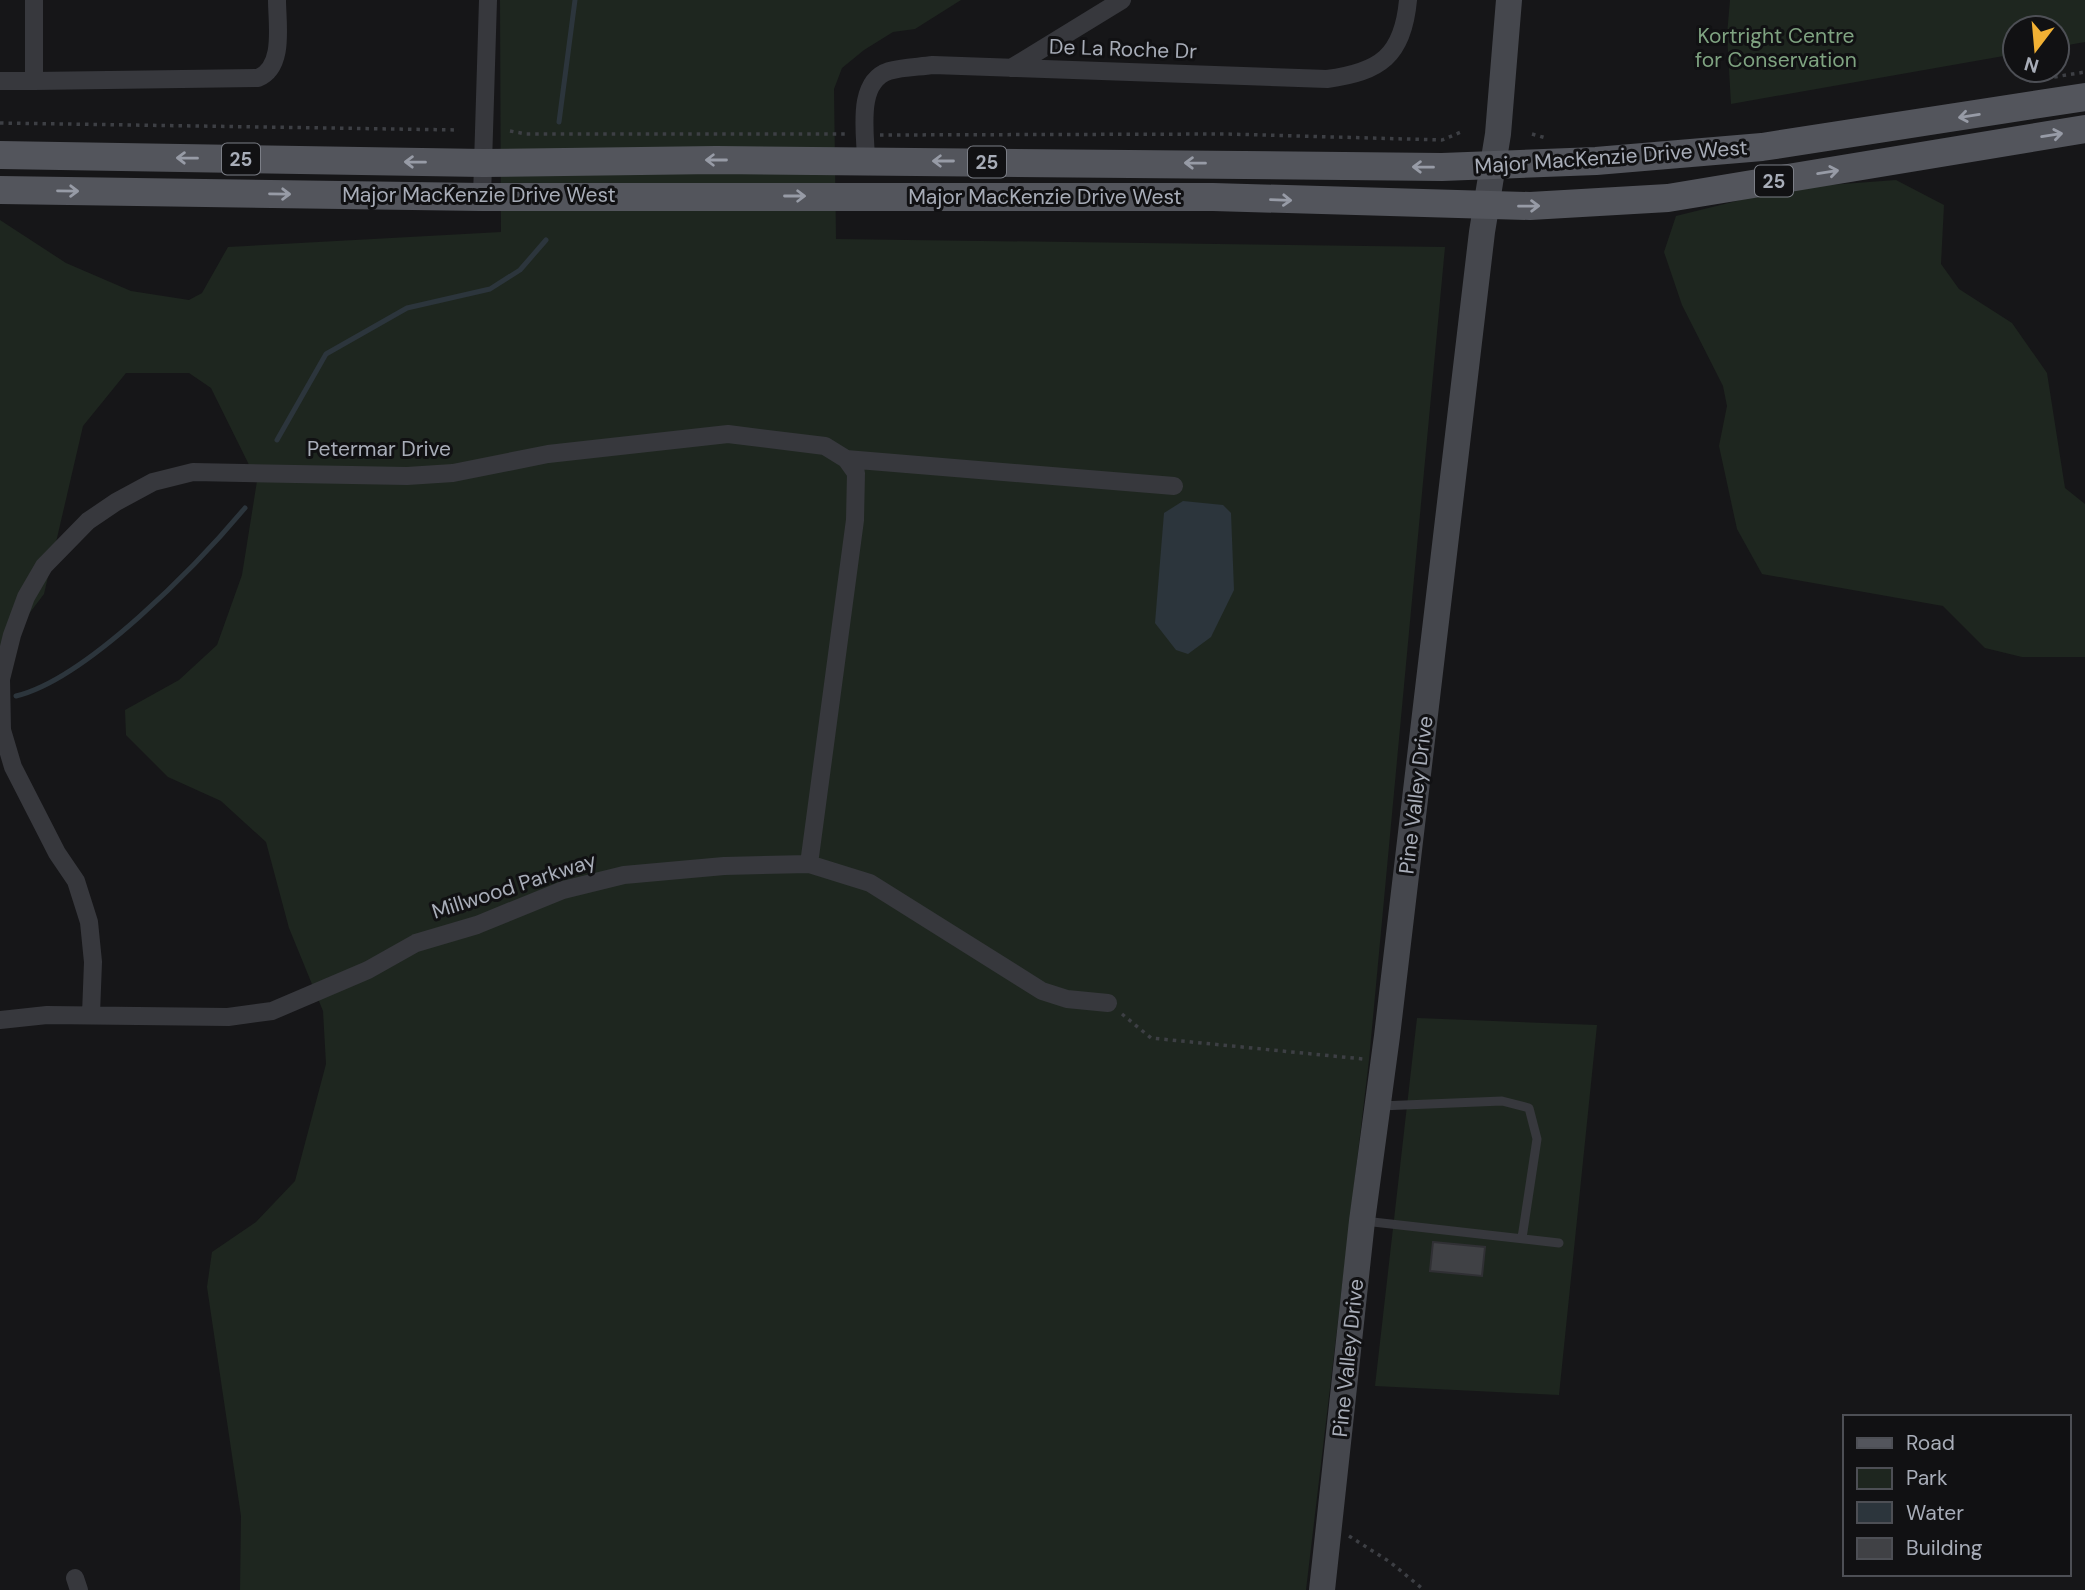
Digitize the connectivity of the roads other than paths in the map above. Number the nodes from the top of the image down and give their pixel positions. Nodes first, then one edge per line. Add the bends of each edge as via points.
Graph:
1 (34, 0) edge
2 (277, 0) edge
3 (488, 0) edge
4 (1122, 0) edge
5 (1408, 0) edge
6 (1509, 0) edge
7 (1011, 68) junction
8 (0, 81) edge
9 (34, 81) junction
10 (2085, 97) edge
11 (2085, 129) edge
12 (866, 148) junction
13 (0, 155) edge
14 (483, 163) junction
15 (1491, 165) junction
16 (0, 191) edge
17 (482, 197) junction
18 (1485, 205) junction
19 (846, 458) junction
20 (1174, 486) dead end
21 (809, 864) junction
22 (1108, 1003) road end
23 (92, 1014) junction
24 (0, 1020) edge
25 (1377, 1106) junction
26 (1362, 1221) junction
27 (1522, 1238) junction
28 (1559, 1243) dead end
29 (1324, 1589) edge

1 - 9 street
2 - 9 street via 275,59 269,72 258,78
3 - 14 street
4 - 7 street
5 - 7 street, De La Roche Dr via 1402,35 1386,61 1357,75 1327,79
6 - 15 street, Pine Valley Drive via 1498,134
7 - 12 street, De La Roche Dr via 933,65 886,72 871,85 866,101
8 - 9 street
10 -> 15 main road, Major MacKenzie Drive West / 25 via 1762,147
18 -> 11 main road, Major MacKenzie Drive West / 25 via 1668,198
12 -> 14 main road, Major MacKenzie Drive West / 25
15 -> 12 main road, Major MacKenzie Drive West / 25
14 -> 13 main road, Major MacKenzie Drive West / 25
14 - 17 street
15 - 18 street, Pine Valley Drive
16 -> 17 main road, Major MacKenzie Drive West / 25
17 -> 18 main road, Major MacKenzie Drive West / 25 via 1213,197
18 - 25 street, Pine Valley Drive
19 - 20 street, Petermar Drive
19 - 21 street via 856,473 855,520
19 - 23 street, Petermar Drive via 825,446 728,434 548,454 453,473 193,472 153,482 88,521 44,566 26,597 1,679 2,730 13,767 76,881 89,922
21 - 22 street, Millwood Parkway via 870,883 1042,991
21 - 23 street, Millwood Parkway via 624,875 563,890 477,925 415,943 368,970 272,1011 186,1018
23 - 24 street, Millwood Parkway
25 - 26 street, Pine Valley Drive
25 - 27 lane via 1502,1101 1529,1108 1537,1139
26 - 27 lane
26 - 29 street, Pine Valley Drive
27 - 28 lane

